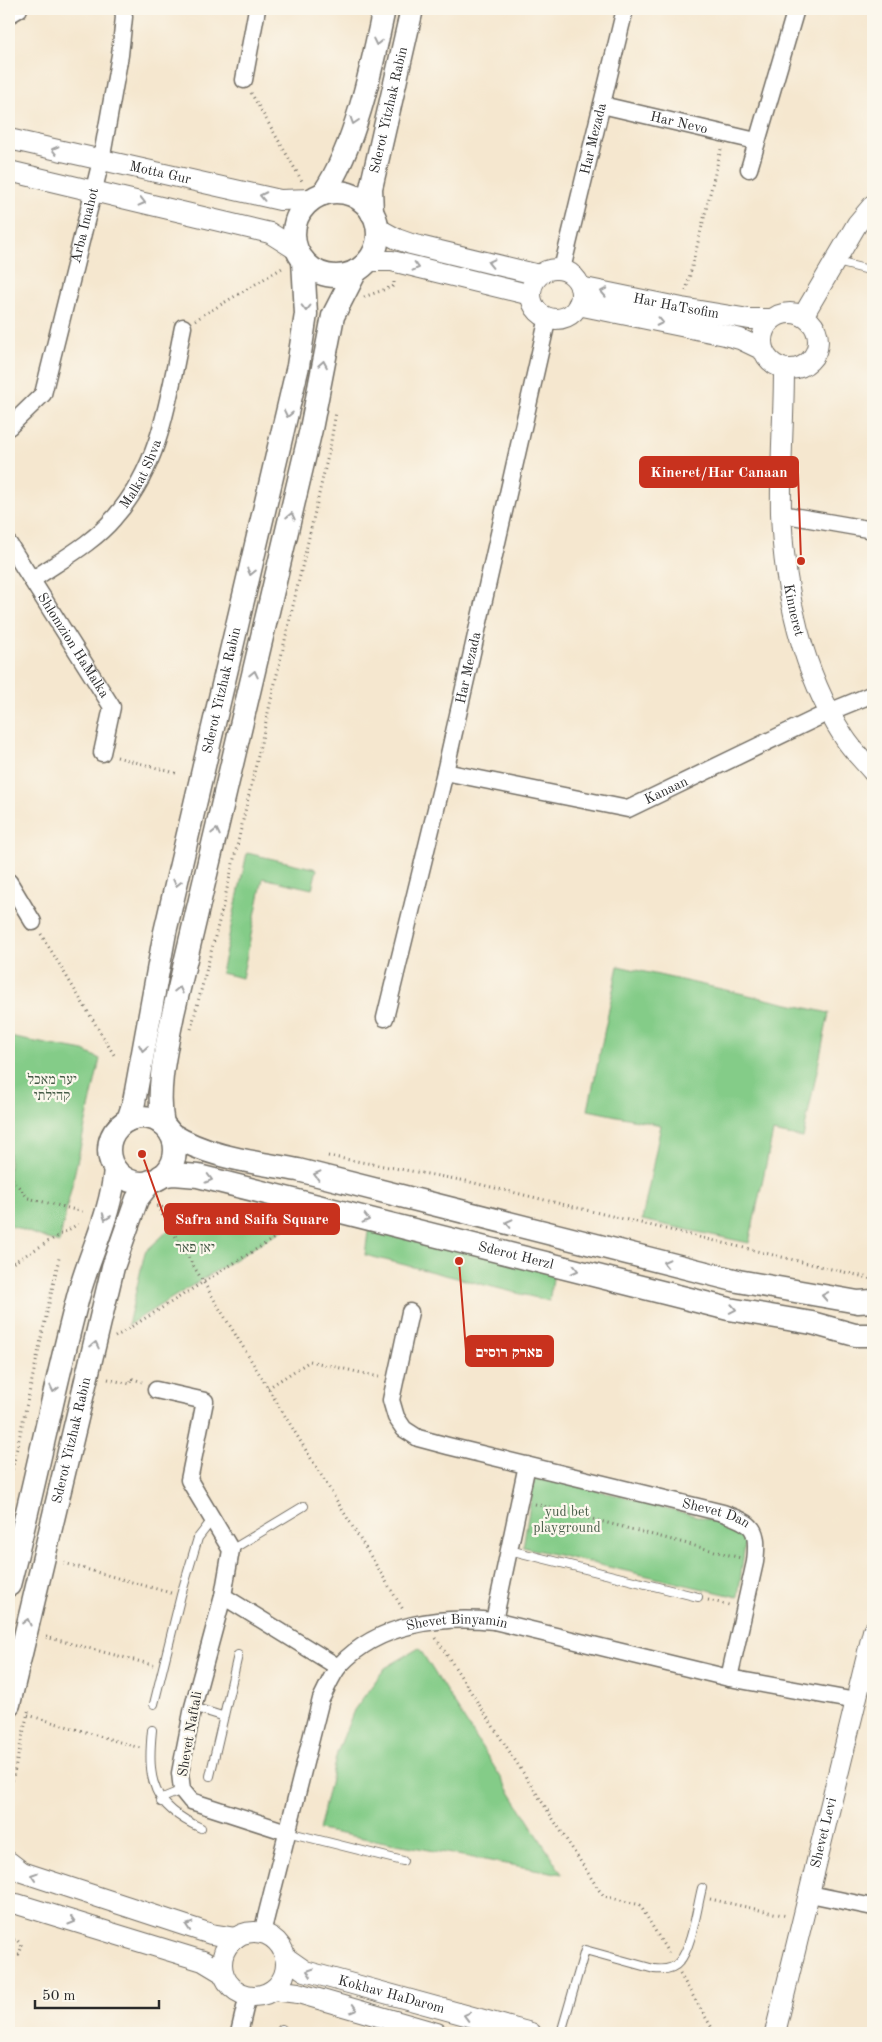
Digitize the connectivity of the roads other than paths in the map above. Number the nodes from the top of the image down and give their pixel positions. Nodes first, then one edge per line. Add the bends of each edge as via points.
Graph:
1 (19, 9) edge
2 (123, 9) edge
3 (257, 9) edge
4 (384, 9) edge
5 (412, 9) edge
6 (625, 9) edge
7 (796, 9) edge
8 (9, 15) edge
9 (244, 80) road end
10 (602, 106) junction
11 (9, 139) edge
12 (756, 141) junction
13 (101, 161) junction
14 (749, 169) dead end
15 (9, 171) edge
16 (95, 191) junction
17 (317, 196) junction
18 (873, 205) edge
19 (374, 220) junction
20 (295, 259) junction
21 (835, 261) junction
22 (362, 266) junction
23 (562, 269) junction
24 (873, 271) edge
25 (539, 275) junction
26 (531, 295) junction
27 (579, 296) junction
28 (803, 316) junction
29 (548, 318) junction
30 (772, 319) junction
31 (183, 327) road end
32 (763, 350) junction
33 (784, 369) junction
34 (9, 427) edge
35 (781, 514) junction
36 (873, 530) edge
37 (9, 544) edge
38 (32, 580) junction
39 (873, 694) edge
40 (829, 712) junction
41 (102, 753) road end
42 (445, 772) junction
43 (873, 772) edge
44 (9, 882) edge
45 (33, 922) road end
46 (385, 1018) dead end
47 (128, 1120) junction
48 (167, 1130) junction
49 (115, 1169) junction
50 (156, 1179) junction
51 (873, 1301) edge
52 (410, 1312) dead end
53 (873, 1335) edge
54 (149, 1388) road end
55 (527, 1465) junction
56 (304, 1506) dead end
57 (212, 1520) junction
58 (231, 1550) junction
59 (509, 1550) junction
60 (9, 1585) edge
61 (223, 1596) junction
62 (698, 1597) dead end
63 (494, 1621) junction
64 (873, 1631) edge
65 (238, 1655) dead end
66 (338, 1667) junction
67 (729, 1678) junction
68 (856, 1701) junction
69 (154, 1704) dead end
70 (193, 1707) junction
71 (18, 1710) edge
72 (222, 1716) junction
73 (152, 1730) dead end
74 (210, 1776) dead end
75 (182, 1790) junction
76 (161, 1802) junction
77 (201, 1828) dead end
78 (287, 1832) junction
79 (403, 1861) dead end
80 (9, 1862) edge
81 (702, 1888) dead end
82 (810, 1894) junction
83 (9, 1904) edge
84 (873, 1907) edge
85 (262, 1933) junction
86 (236, 1938) junction
87 (285, 1957) junction
88 (223, 1973) junction
89 (273, 1990) junction
90 (248, 1995) junction
91 (239, 2033) edge
92 (437, 2033) edge
93 (531, 2033) edge
94 (561, 2033) edge
95 (775, 2033) edge

1 - 8 street
2 - 13 street, Arba Imahot via 120,55
3 - 9 street
4 -> 17 main road, Sderot Yitzhak Rabin via 367,84 337,173
5 - 19 main road, Sderot Yitzhak Rabin via 371,188
6 - 10 street, Har Mezada
7 - 12 street
10 - 12 street, Har Nevo
10 - 23 street, Har Mezada
13 -> 11 street, Motta Gur
12 - 14 street
13 - 16 street, Arba Imahot
17 -> 13 street, Motta Gur via 280,200
15 - 16 street
16 -> 20 street via 270,233
16 - 34 street, Arba Imahot via 43,394
17 - 19 main road via 347,193 361,200
17 - 20 main road via 302,209 295,222
18 - 21 street via 857,224
19 - 22 main road via 376,246
25 -> 19 street via 412,244 397,239
20 - 22 main road via 326,275 341,276
20 -> 47 main road, Sderot Yitzhak Rabin via 306,314 298,366 165,932
21 - 24 lane
21 - 28 street
22 -> 26 street via 392,261
48 -> 22 main road, Sderot Yitzhak Rabin via 159,1106 173,1014 311,429 333,316
23 - 25 street via 554,268
23 - 27 street via 570,273
25 - 26 street
26 - 29 street via 537,311
27 - 29 street via 566,317
30 -> 27 street, Har HaTsofim via 749,319
27 -> 32 street, Har HaTsofim via 740,339
28 - 30 street via 787,313
28 - 33 street via 810,321 818,337 815,355 802,367
29 - 42 street, Har Mezada
30 - 32 street via 762,333
31 - 38 street, Malkat Shva via 153,458 138,486 113,519 84,545
32 - 33 street via 769,361
33 - 35 street, Kinneret
35 - 36 street
35 - 40 street, Kinneret via 787,573 797,624 809,668
37 - 38 street, Shlomzion HaMalka
38 - 41 street, Shlomzion HaMalka via 112,707
39 - 40 street, Kanaan
40 - 42 street, Kanaan via 628,809
40 - 43 street, Kinneret via 845,739
42 - 46 street, Har Mezada
44 - 45 street
47 - 48 main road via 146,1117
47 - 49 main road via 111,1138 110,1158
48 - 50 main road via 174,1152 168,1170
51 -> 48 main road via 858,1302 738,1281 298,1170 230,1158 194,1147
49 - 50 main road via 131,1181
49 -> 60 main road, Sderot Yitzhak Rabin via 111,1202 80,1290 55,1386
50 -> 53 main road, Sderot Herzl via 174,1174 198,1176 729,1308 812,1323 855,1335
71 -> 50 main road, Sderot Yitzhak Rabin via 113,1266 138,1199
52 - 55 street, Shevet Dan via 391,1400 404,1429 418,1438
54 - 57 street via 205,1401 189,1480
55 - 59 street
55 - 67 street, Shevet Dan via 723,1513 751,1525 756,1532 755,1562
56 - 58 lane
57 - 58 street
57 - 69 lane via 198,1538
58 - 61 street, Shevet Naftali
59 - 62 lane
59 - 63 street
61 - 66 street
61 - 70 street, Shevet Naftali
63 - 66 street, Shevet Binyamin via 472,1619 419,1623 379,1637 356,1650
63 - 67 street, Shevet Binyamin
64 - 68 street, Shevet Levi
65 - 72 lane
66 - 78 street, Shevet Binyamin via 321,1699
67 - 68 street, Shevet Binyamin
68 - 82 street, Shevet Levi
70 - 72 lane
70 - 75 street, Shevet Naftali via 180,1773
72 - 74 lane
73 - 76 lane via 151,1776
75 - 76 lane
75 - 78 street, Shevet Naftali via 191,1802
76 - 77 lane via 181,1819
78 - 79 lane
78 - 85 street, Shevet Binyamin
86 -> 80 street via 211,1934 22,1872
81 - 94 lane via 685,1952 675,1966 665,1970 654,1969 585,1950
82 - 84 street
82 - 95 street, Shevet Levi
83 -> 88 street via 203,1961
85 - 86 street
85 - 87 street via 276,1942
86 - 88 street via 224,1954
87 - 89 street via 284,1975
93 -> 87 street, Kokhav HaDarom via 305,1971
88 - 90 street via 233,1988
89 - 90 street
89 -> 92 street, Kokhav HaDarom via 298,1993
90 - 91 street

